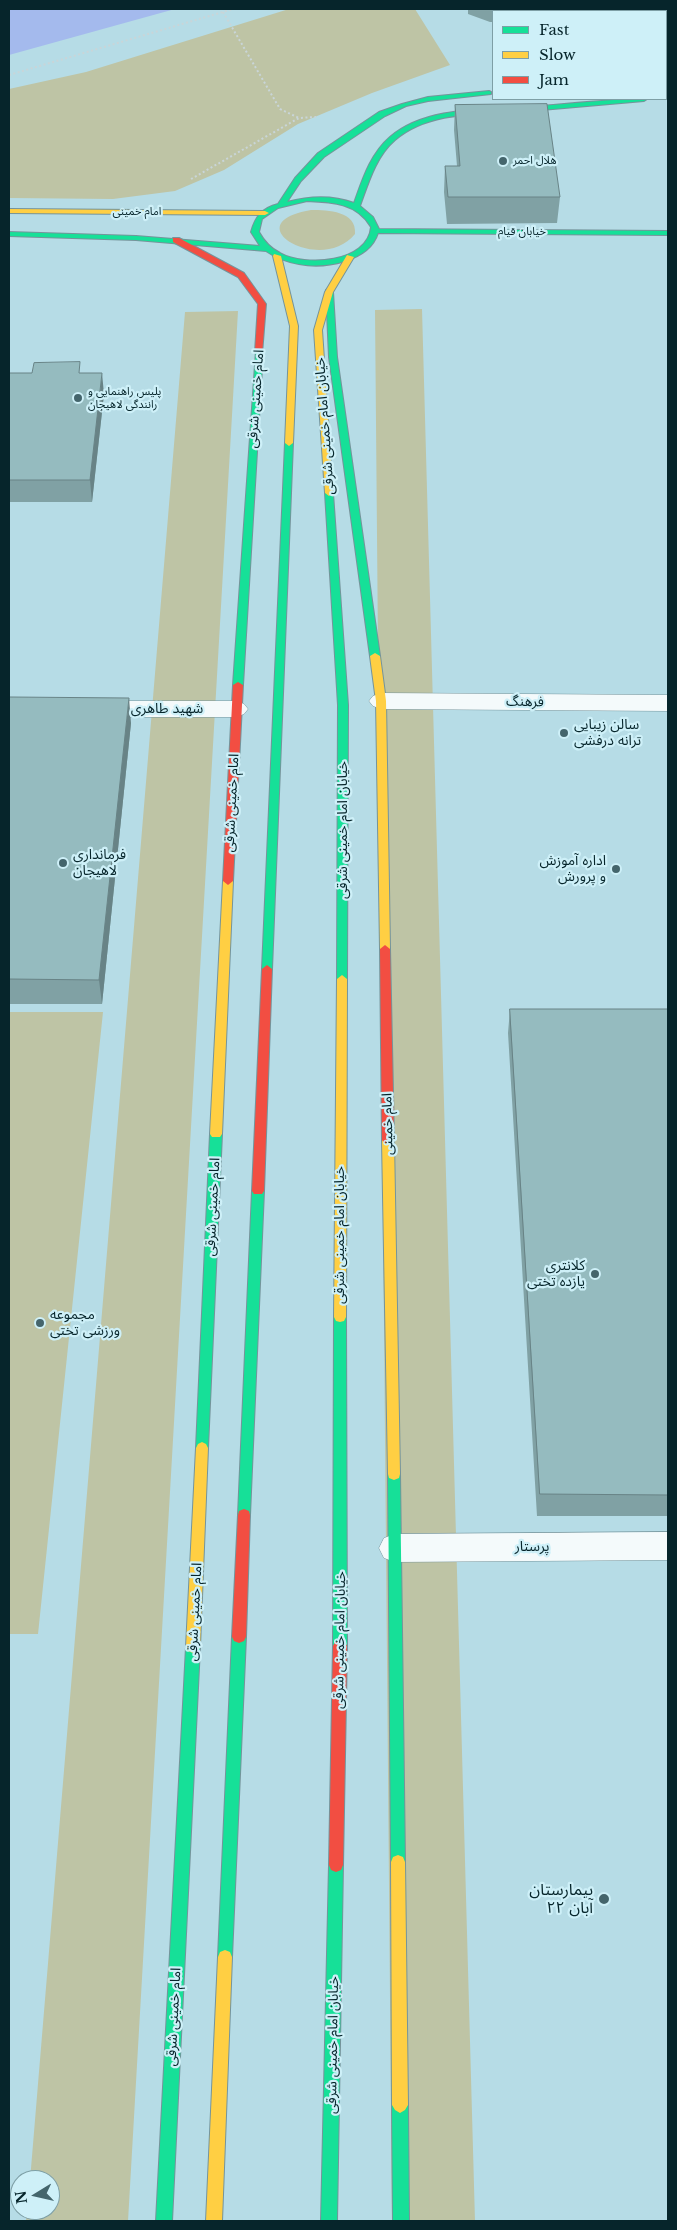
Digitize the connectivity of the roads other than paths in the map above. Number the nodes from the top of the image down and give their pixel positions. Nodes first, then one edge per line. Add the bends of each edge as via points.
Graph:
1 (492, 92) edge
2 (632, 100) edge
3 (282, 204) junction
4 (356, 207) junction
5 (9, 211) edge
6 (265, 213) junction
7 (376, 231) junction
8 (668, 233) edge
9 (9, 234) edge
10 (176, 240) junction
11 (264, 249) junction
12 (277, 256) junction
13 (350, 257) junction
14 (329, 292) junction
15 (381, 701) junction
16 (668, 703) edge
17 (68, 709) edge
18 (236, 709) junction
19 (668, 1546) edge
20 (395, 1548) junction
21 (164, 2221) edge
22 (214, 2221) edge
23 (330, 2221) edge
24 (401, 2221) edge

1 - 3 main road via 449,96 393,108 322,155 298,180
2 - 4 main road via 465,114 409,127 392,138 374,164
3 - 4 main road via 320,199
3 - 6 main road
4 - 7 main road via 374,222
5 - 6 main road, امام خمینی
6 - 11 main road via 255,224 255,237
7 - 8 main road, خیابان قیام
7 - 13 main road via 373,241 364,250
9 - 10 main road, امام خمینی
10 - 11 main road, امام خمینی
10 - 18 main road, امام خمینی شرقی via 241,275 262,304
11 - 12 main road
12 - 13 main road via 314,263
12 - 22 main road, خیابان امام خمینی شرقی via 294,326
13 - 14 main road, خیابان امام خمینی شرقی
14 - 15 main road via 333,356
14 - 23 main road, خیابان امام خمینی شرقی via 318,330 343,705 341,1575
15 - 16 street, فرهنگ
15 - 20 main road, امام خمینی
17 - 18 street, شهید طاهری
18 - 21 main road, امام خمینی شرقی
19 - 20 street, پرستار
20 - 24 main road

